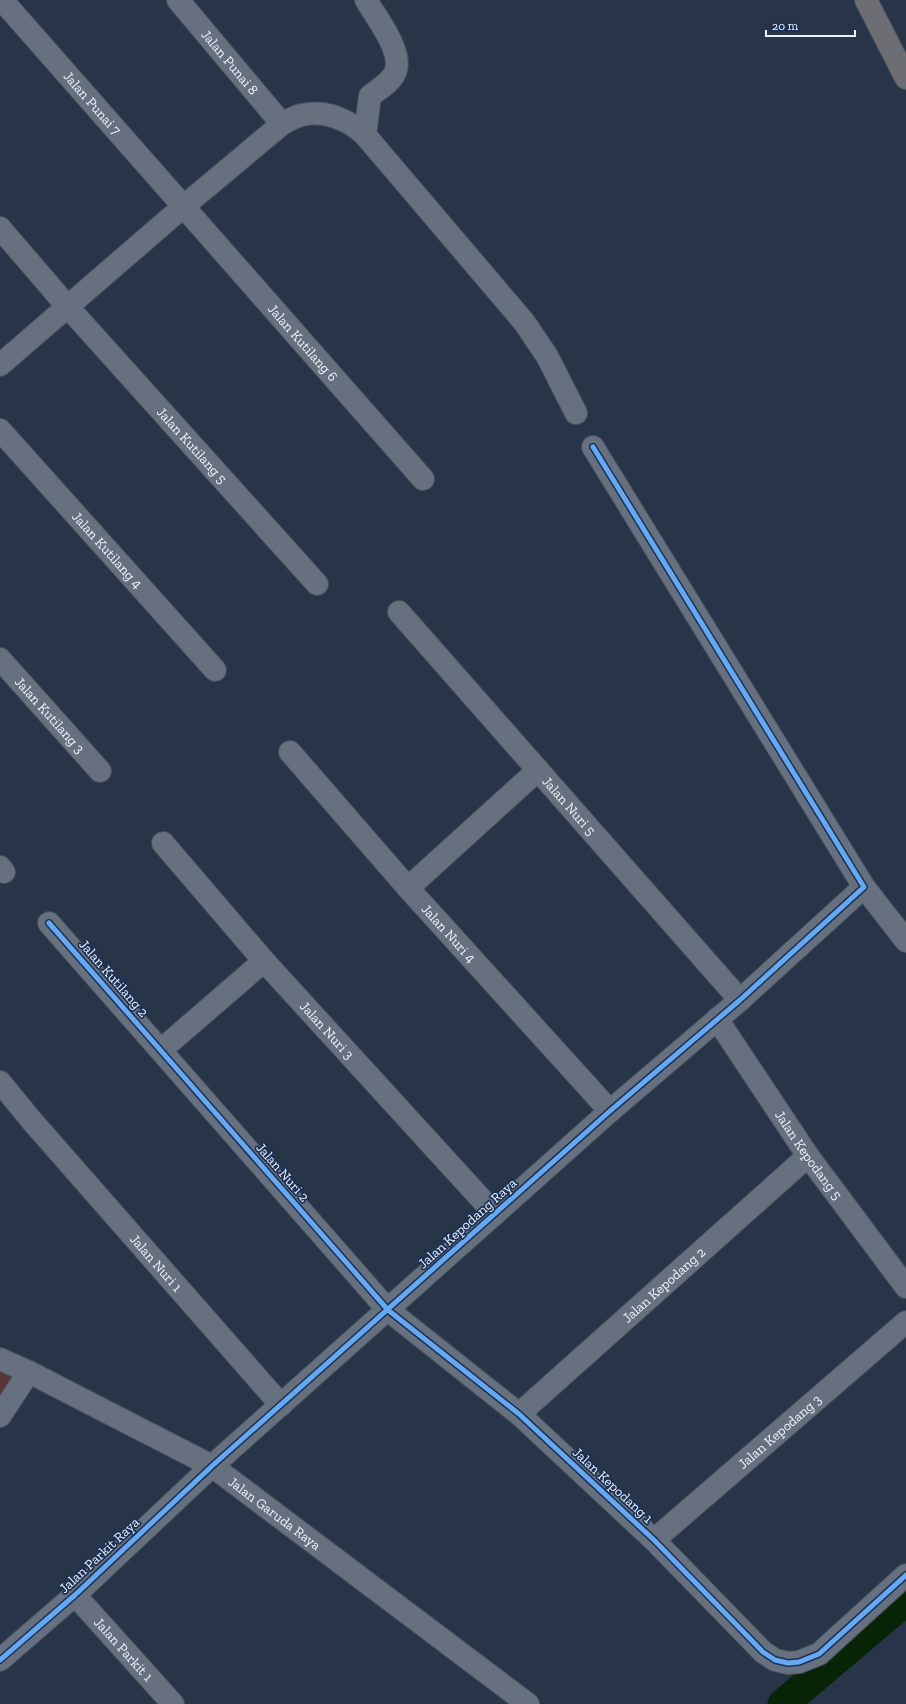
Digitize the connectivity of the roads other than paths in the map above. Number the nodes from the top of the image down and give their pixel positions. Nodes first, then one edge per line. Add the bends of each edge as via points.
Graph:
1 (2, 0) edge
2 (178, 0) edge
3 (366, 0) edge
4 (866, 0) edge
5 (906, 78) edge
6 (282, 124) junction
7 (365, 135) junction
8 (184, 206) junction
9 (0, 228) edge
10 (67, 306) junction
11 (0, 365) edge
12 (576, 412) dead end
13 (0, 430) edge
14 (593, 447) dead end
15 (423, 479) dead end
16 (317, 584) dead end
17 (399, 612) dead end
18 (0, 659) edge
19 (215, 670) dead end
20 (290, 752) dead end
21 (538, 770) junction
22 (100, 771) dead end
23 (163, 843) dead end
24 (864, 886) junction
25 (408, 888) junction
26 (49, 923) dead end
27 (906, 941) edge
28 (264, 961) junction
29 (740, 1000) junction
30 (717, 1019) junction
31 (161, 1050) junction
32 (0, 1082) edge
33 (610, 1111) junction
34 (808, 1156) junction
35 (495, 1214) junction
36 (906, 1287) edge
37 (388, 1310) junction
38 (906, 1322) edge
39 (0, 1359) edge
40 (29, 1372) junction
41 (281, 1405) junction
42 (519, 1414) junction
43 (0, 1416) edge
44 (212, 1466) junction
45 (654, 1540) junction
46 (906, 1575) edge
47 (75, 1595) junction
48 (0, 1660) edge
49 (173, 1704) edge
50 (528, 1704) edge

1 - 8 street, Jalan Punai 7
2 - 6 street, Jalan Punai 8
3 - 7 street via 388,37 397,62 396,71 391,78 370,96
4 - 5 highway
6 - 7 street via 301,115 320,114 338,117 354,125
6 - 8 street
7 - 12 street via 524,322 547,356
8 - 10 street
8 - 15 street, Jalan Kutilang 6
9 - 10 street, Jalan Kutilang 5
10 - 11 street
10 - 16 street, Jalan Kutilang 5
13 - 19 street, Jalan Kutilang 4
14 - 24 street
17 - 21 street, Jalan Nuri 5
18 - 22 street, Jalan Kutilang 3
20 - 25 street, Jalan Nuri 4
21 - 25 street
21 - 29 street, Jalan Nuri 5
23 - 28 street, Jalan Nuri 3
24 - 27 street
24 - 29 street, Jalan Kepodang Raya
25 - 33 street, Jalan Nuri 4
26 - 31 street, Jalan Kutilang 2
28 - 31 street
28 - 35 street, Jalan Nuri 3
29 - 30 street, Jalan Kepodang Raya
30 - 33 street, Jalan Kepodang Raya
30 - 34 street, Jalan Kepodang 5
31 - 37 street, Jalan Nuri 2
32 - 41 street, Jalan Nuri 1
33 - 35 street, Jalan Kepodang Raya
34 - 36 street, Jalan Kepodang 5
34 - 42 street, Jalan Kepodang 2
35 - 37 street, Jalan Kepodang Raya
37 - 41 street, Jalan Kepodang Raya
37 - 42 street, Jalan Kepodang 1
38 - 45 street, Jalan Kepodang 3
39 - 40 street, Jalan Garuda Raya
40 - 43 street
40 - 44 street, Jalan Garuda Raya
41 - 44 street, Jalan Kepodang Raya
42 - 45 street, Jalan Kepodang 1
44 - 47 street, Jalan Parkit Raya
44 - 50 street, Jalan Garuda Raya
45 - 46 street, Jalan Kepodang 1 via 763,1652 775,1660 788,1663 799,1662 819,1654
47 - 48 street, Jalan Parkit Raya
47 - 49 street, Jalan Parkit 1

